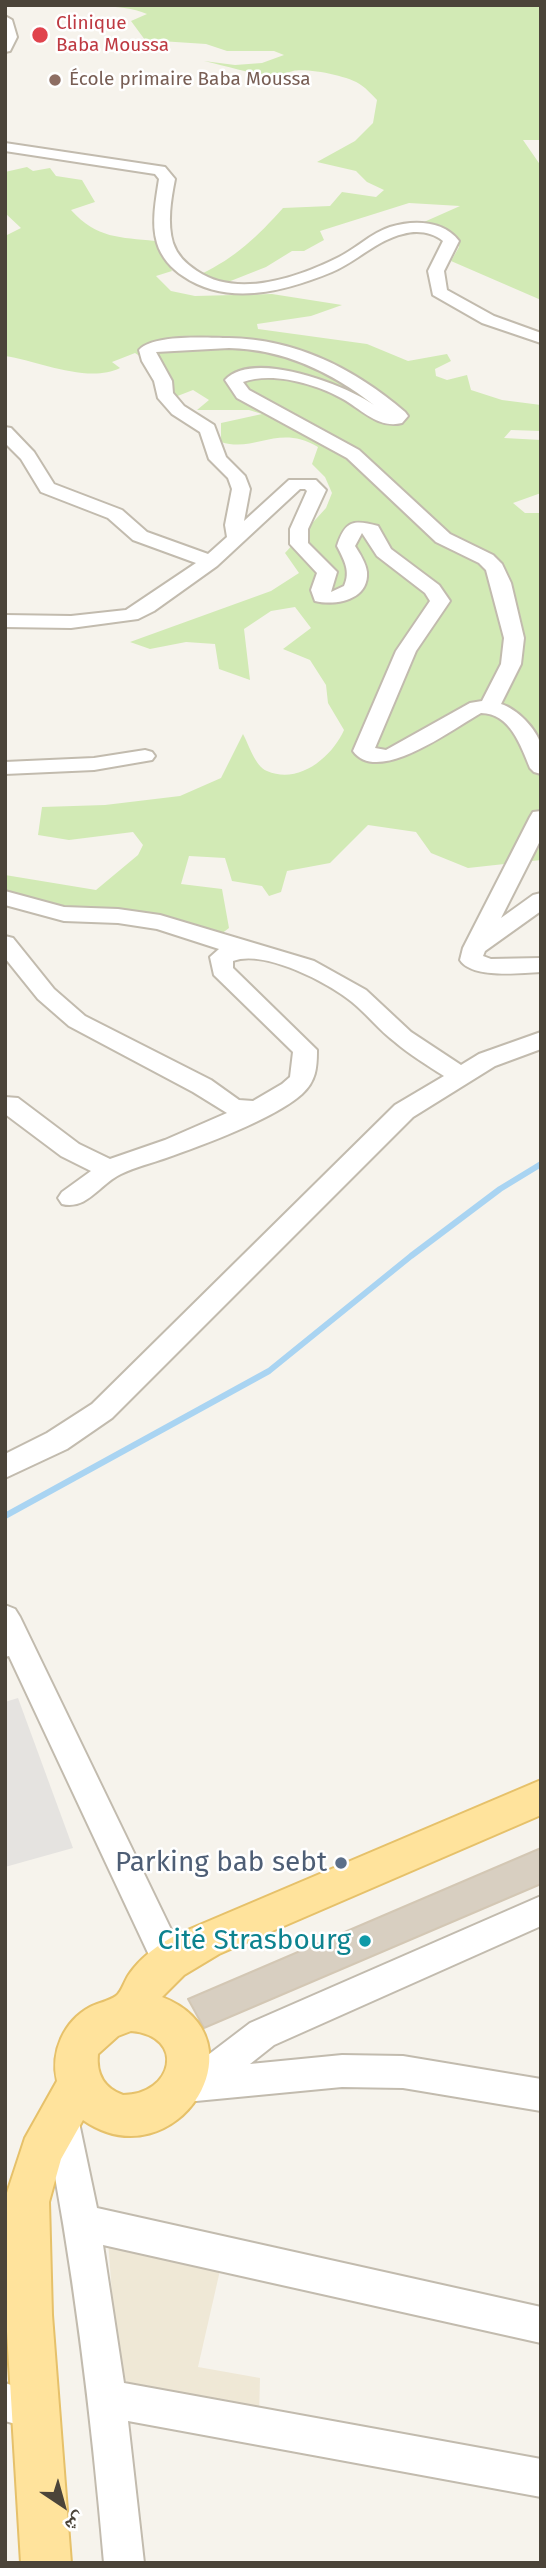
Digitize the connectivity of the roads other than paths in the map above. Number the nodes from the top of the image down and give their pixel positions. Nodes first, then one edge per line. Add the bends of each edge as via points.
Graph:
1 (5, 20) edge
2 (5, 48) edge
3 (5, 147) edge
4 (541, 338) edge
5 (5, 432) edge
6 (236, 537) junction
7 (210, 562) junction
8 (5, 621) edge
9 (490, 705) junction
10 (145, 756) dead end
11 (5, 768) edge
12 (541, 768) edge
13 (541, 817) edge
14 (5, 898) edge
15 (541, 900) edge
16 (5, 943) edge
17 (474, 948) junction
18 (242, 949) junction
19 (541, 965) edge
20 (541, 1040) edge
21 (461, 1076) junction
22 (9, 1104) dead end
23 (257, 1110) junction
24 (111, 1168) junction
25 (71, 1198) dead end
26 (5, 1467) edge
27 (9, 1634) edge
28 (541, 1797) edge
29 (541, 1910) edge
30 (169, 1959) junction
31 (131, 2011) junction
32 (187, 2089) junction
33 (541, 2095) edge
34 (70, 2098) junction
35 (84, 2223) junction
36 (541, 2325) edge
37 (108, 2399) junction
38 (21, 2407) edge
39 (541, 2478) edge
40 (46, 2563) edge
41 (124, 2563) edge

1 - 2 street via 10,37
3 - 4 street via 160,170 167,179 163,237 168,251 188,274 218,286 254,288 285,282 348,259 392,232 433,230 451,242 436,271 439,292 506,329
5 - 7 street via 28,456 47,488 115,514 140,536
6 - 7 street
6 - 9 street via 295,484 310,484 317,490 299,529 299,544 327,572 322,597 334,600 355,584 357,570 346,546 351,531 360,527 371,530 384,552 432,589 440,601 406,650 363,751 378,758 393,754 477,707
6 - 9 street via 241,489 236,476 218,459 208,429 177,410 164,394 163,381 147,351 154,347 219,342 280,349 338,374 399,416 386,419 346,393 286,376 255,373 234,380 243,394 353,454 443,538 495,568 514,638 511,664
7 - 8 street via 131,615 71,622
9 - 12 street via 523,730
10 - 11 street via 94,764
13 - 17 street
14 - 18 street via 64,914 160,922
15 - 17 street
16 - 23 street via 46,994 77,1021 233,1107
17 - 19 street via 471,960 489,966
18 - 21 street via 297,963 353,991 402,1037
18 - 23 street via 221,957 222,970 305,1050 301,1080
20 - 21 street via 488,1060
21 - 26 street via 404,1111 102,1411
22 - 24 street via 91,1164
23 - 24 street
24 - 25 street
27 - 30 street
28 - 30 main road
29 - 32 street via 262,2034
30 - 31 main road via 144,1984
31 - 32 main road via 156,2014 176,2027 187,2048
31 - 34 main road via 98,2022 86,2035 78,2050
32 - 33 street via 342,2071 403,2072
32 - 34 main road via 154,2112 124,2116
34 - 35 street
34 - 38 main road via 41,2152 27,2202 29,2315
35 - 36 street
35 - 37 street
37 - 39 street
37 - 41 street
38 - 40 main road

